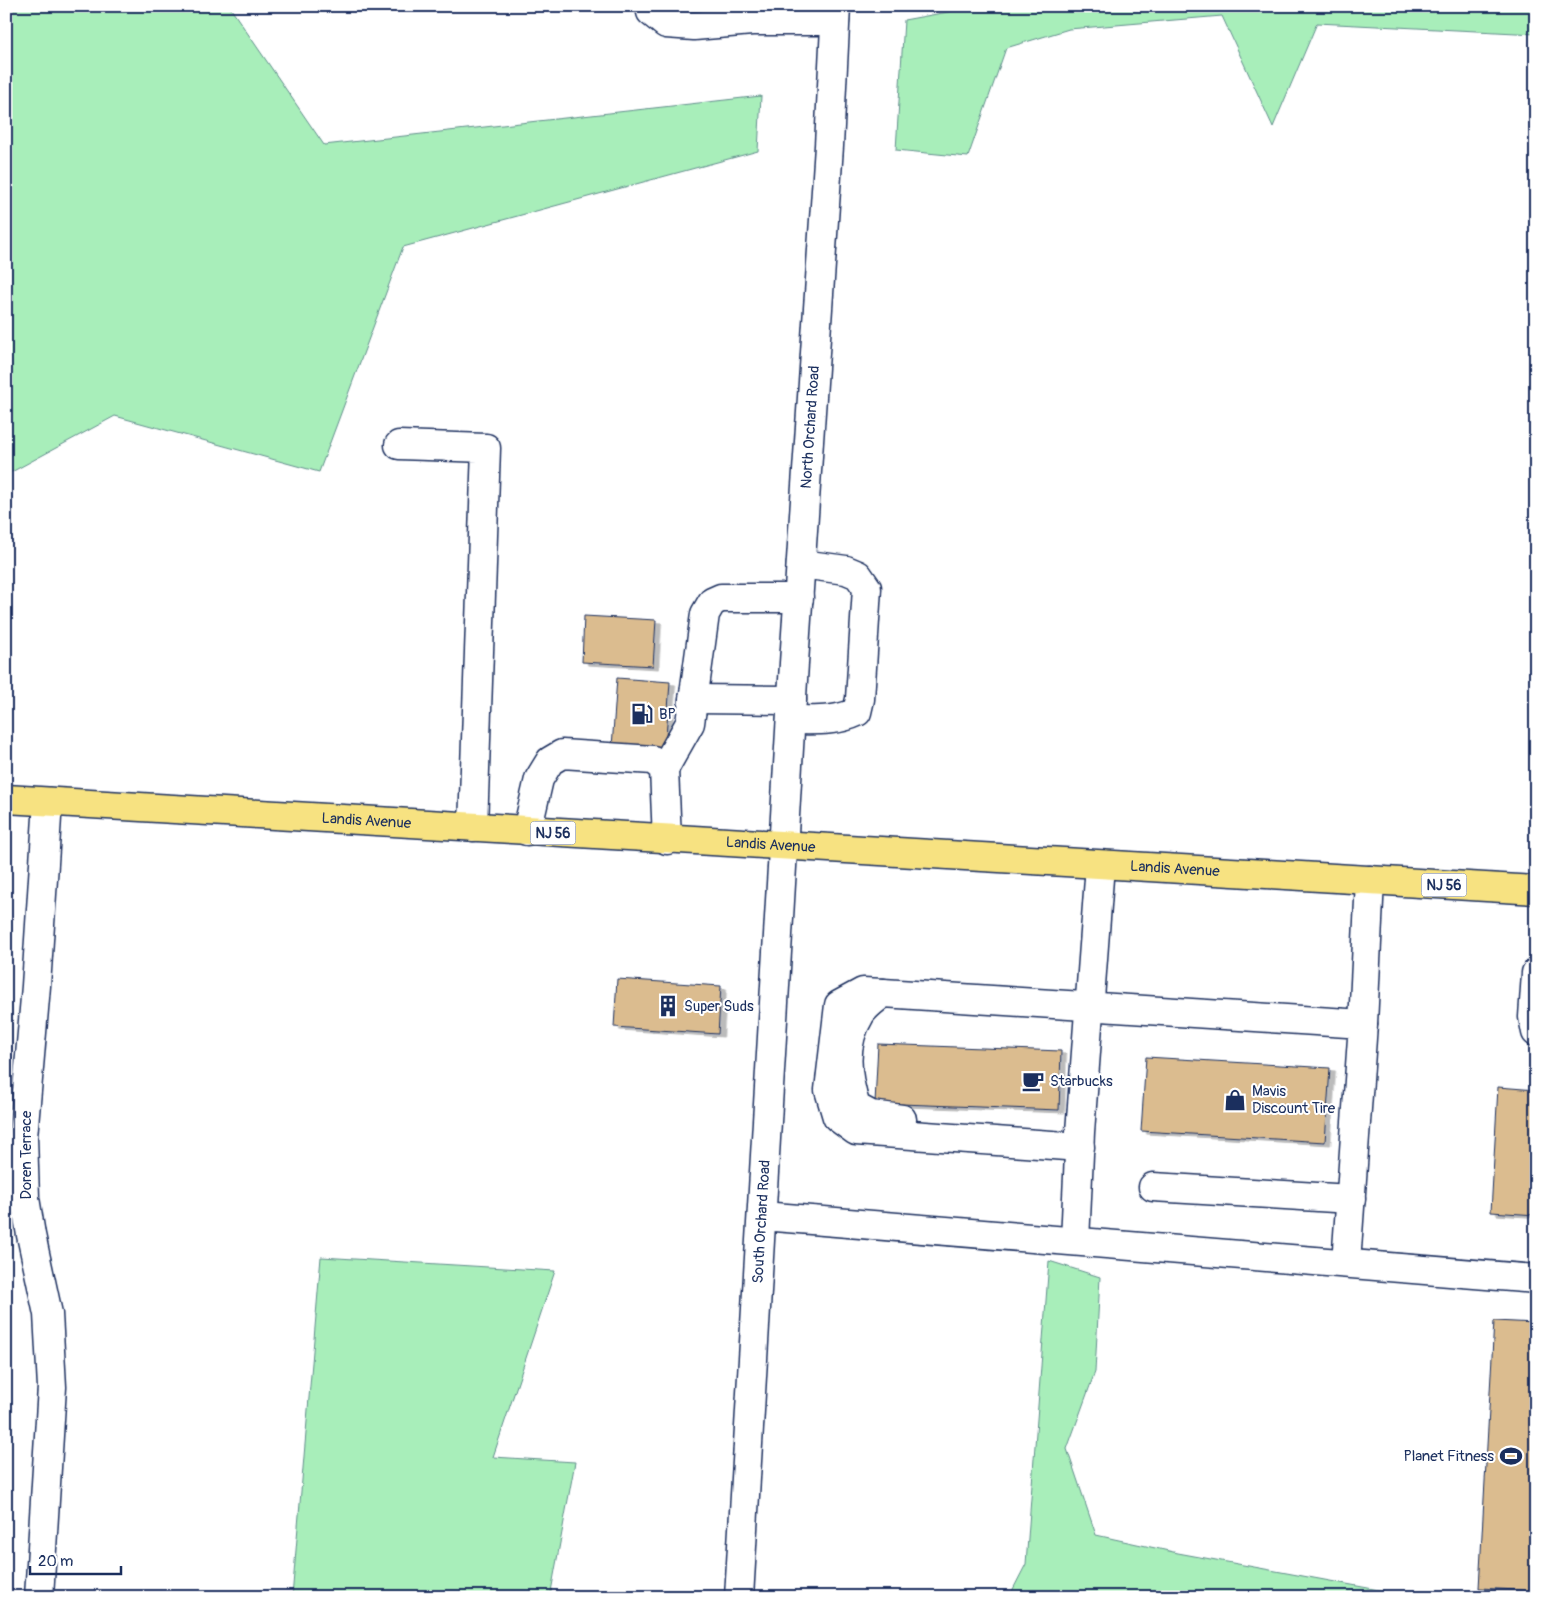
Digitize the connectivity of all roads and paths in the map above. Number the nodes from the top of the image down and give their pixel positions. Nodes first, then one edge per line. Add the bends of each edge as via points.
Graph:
1 (650, 6) edge
2 (836, 13) edge
3 (399, 445) dead end
4 (801, 564) junction
5 (799, 598) junction
6 (693, 699) junction
7 (792, 710) junction
8 (664, 770) junction
9 (6, 799) edge
10 (48, 802) junction
11 (473, 828) junction
12 (526, 831) junction
13 (667, 840) junction
14 (785, 847) junction
15 (1100, 865) junction
16 (1370, 880) junction
17 (1536, 890) edge
18 (1536, 973) edge
19 (1090, 1005) junction
20 (1363, 1024) junction
21 (1536, 1032) edge
22 (1080, 1139) junction
23 (1152, 1187) dead end
24 (1350, 1199) junction
25 (762, 1216) junction
26 (1075, 1241) junction
27 (1346, 1263) junction
28 (1536, 1279) edge
29 (39, 1597) edge
30 (739, 1597) edge

1 - 2 street via 651,12 666,24 694,26
2 - 4 street, North Orchard Road
3 - 11 street via 486,448
4 - 5 street, North Orchard Road
4 - 7 street via 846,570 858,575 867,588 861,690 857,712 847,717 828,720
5 - 6 street via 721,598 712,602 705,614
5 - 7 street, North Orchard Road
6 - 7 street
6 - 8 street via 690,723
7 - 14 street, North Orchard Road
8 - 12 street via 653,760 562,754 550,761 539,779
8 - 13 street
9 - 10 main road, Landis Avenue / NJ 56
10 - 11 main road, Landis Avenue / NJ 56
10 - 29 street, Doren Terrace via 23,1137 25,1198 48,1314 52,1387
11 - 12 main road, Landis Avenue / NJ 56
12 - 13 main road, Landis Avenue / NJ 56
13 - 14 main road, Landis Avenue / NJ 56
14 - 15 main road, Landis Avenue / NJ 56
14 - 25 street, South Orchard Road
15 - 16 main road, Landis Avenue / NJ 56
15 - 19 street
16 - 17 main road, Landis Avenue / NJ 56
16 - 20 street
18 - 21 street via 1532,1018
19 - 20 street
19 - 22 street
19 - 22 street via 883,993 860,1013 848,1044 848,1082 856,1107 871,1115
20 - 24 street
22 - 26 street
23 - 24 street
24 - 27 street
25 - 26 street
25 - 30 street, South Orchard Road
26 - 27 street
27 - 28 street

